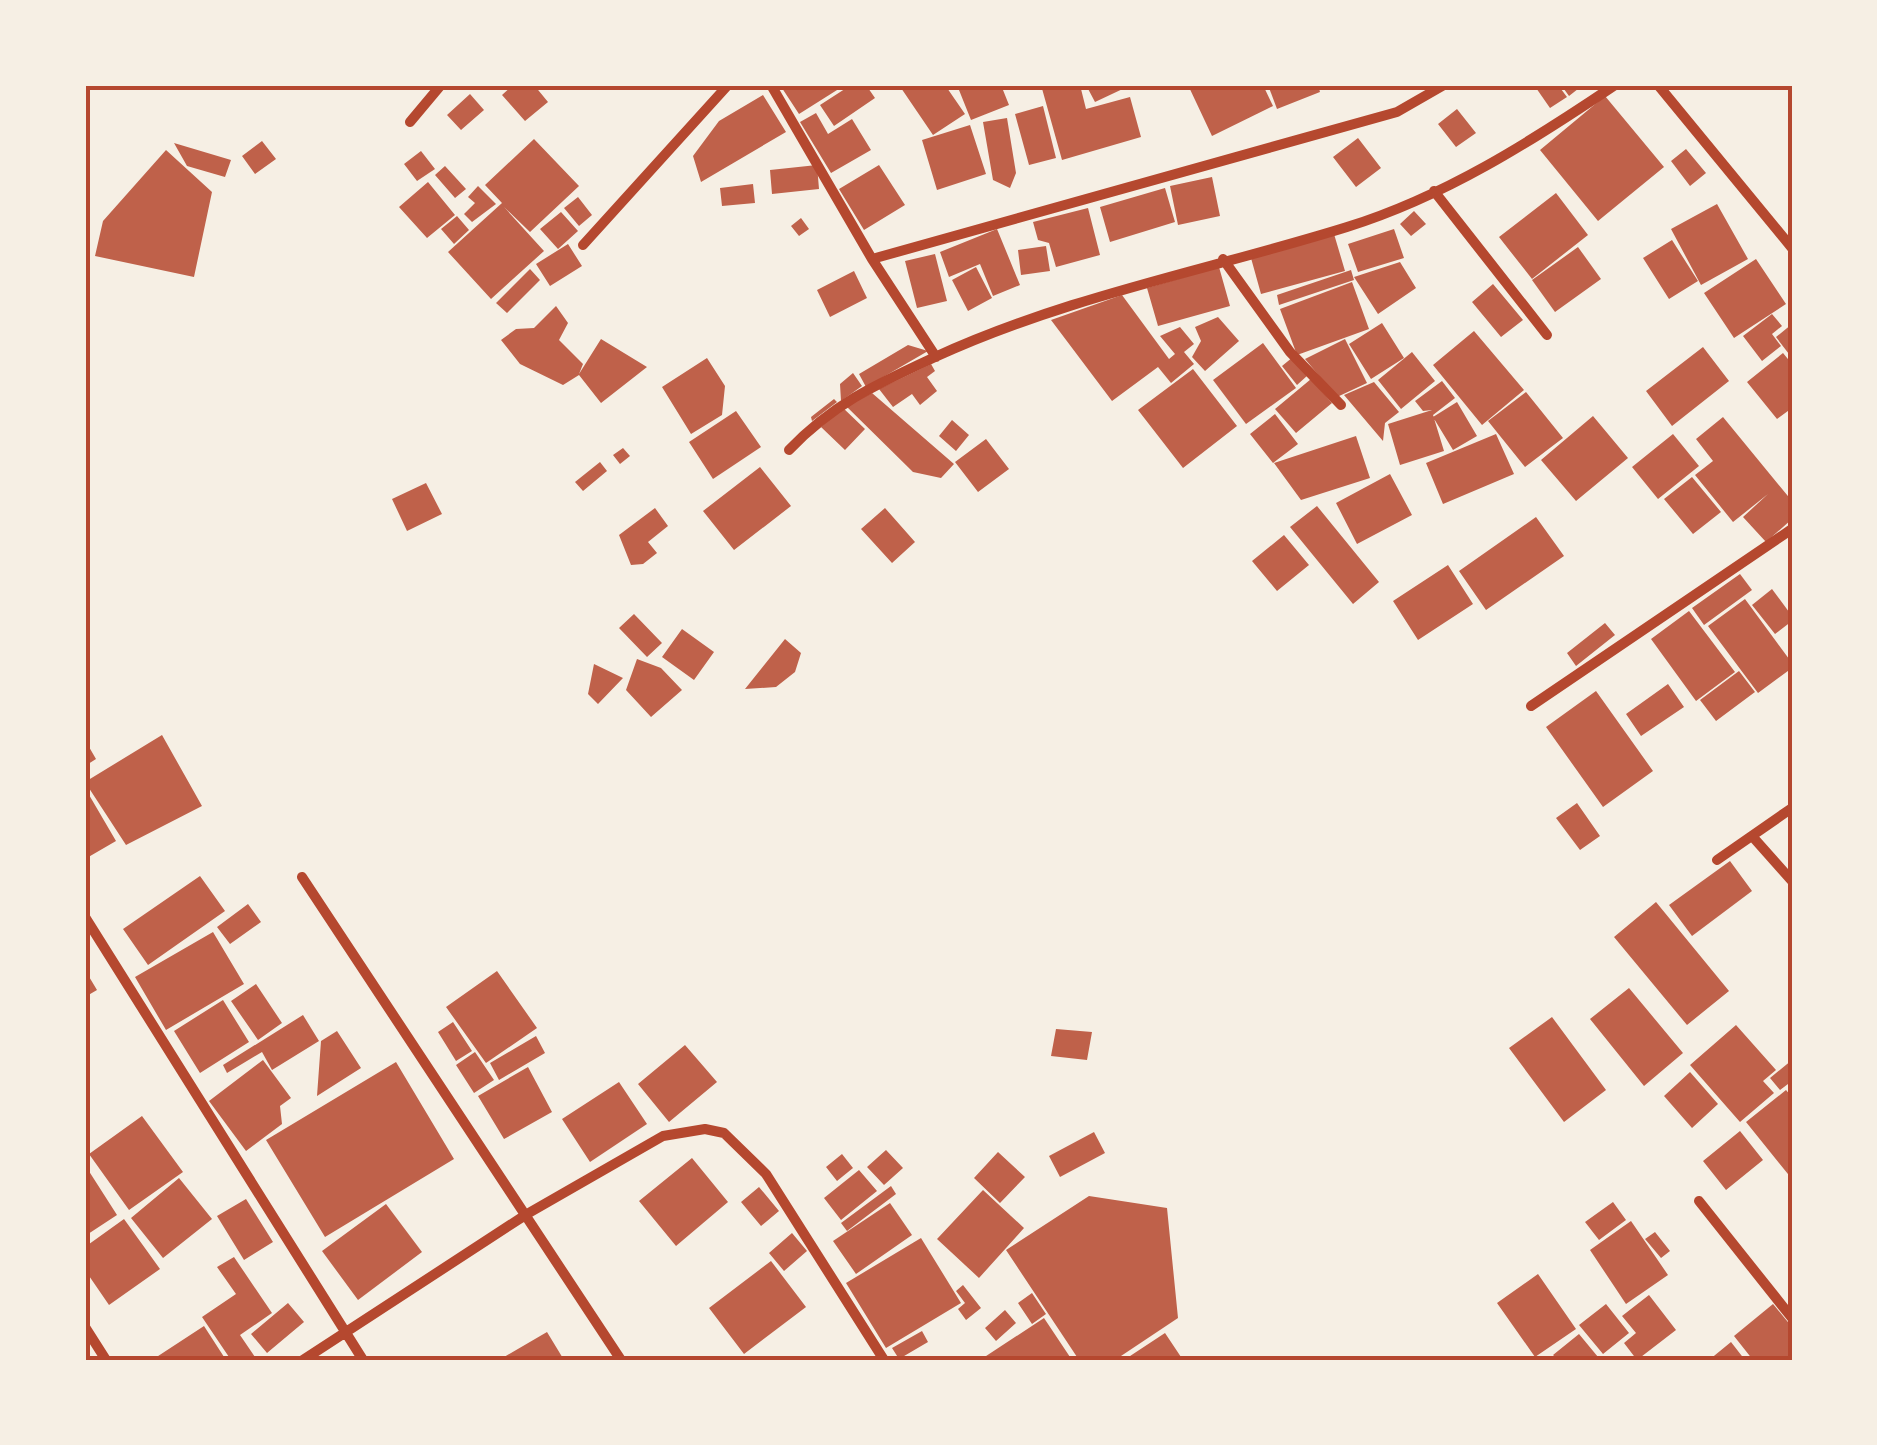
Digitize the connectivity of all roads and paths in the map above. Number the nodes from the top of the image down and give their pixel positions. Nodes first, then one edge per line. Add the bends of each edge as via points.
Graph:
1 (441, 85) edge
2 (728, 85) edge
3 (771, 85) edge
4 (1444, 85) edge
5 (1615, 85) edge
6 (1658, 85) edge
7 (410, 122) dead end
8 (1434, 191) junction
9 (583, 245) dead end
10 (1792, 248) edge
11 (872, 259) junction
12 (1223, 259) junction
13 (1547, 335) dead end
14 (936, 357) junction
15 (1341, 406) dead end
16 (790, 450) dead end
17 (1792, 529) edge
18 (1531, 706) dead end
19 (1792, 808) edge
20 (1752, 836) junction
21 (1717, 860) dead end
22 (302, 877) dead end
23 (1792, 881) edge
24 (85, 917) edge
25 (1698, 1201) dead end
26 (527, 1214) junction
27 (1792, 1318) edge
28 (85, 1326) edge
29 (346, 1332) junction
30 (106, 1360) edge
31 (303, 1360) edge
32 (363, 1360) edge
33 (621, 1360) edge
34 (884, 1360) edge

1 - 7 street
2 - 9 street
3 - 11 street
4 - 11 street via 1398,112
5 - 8 street via 1524,146
6 - 10 street
8 - 12 street via 1349,226
8 - 13 street
11 - 14 street
12 - 14 street via 1082,299
12 - 15 street via 1290,352
14 - 16 street via 822,416
17 - 18 street
19 - 20 street
20 - 21 street
20 - 23 street
22 - 26 street
24 - 29 street
25 - 27 street
26 - 29 street
26 - 33 street
26 - 34 street via 663,1136 724,1133 774,1185
28 - 30 street
29 - 31 street
29 - 32 street

